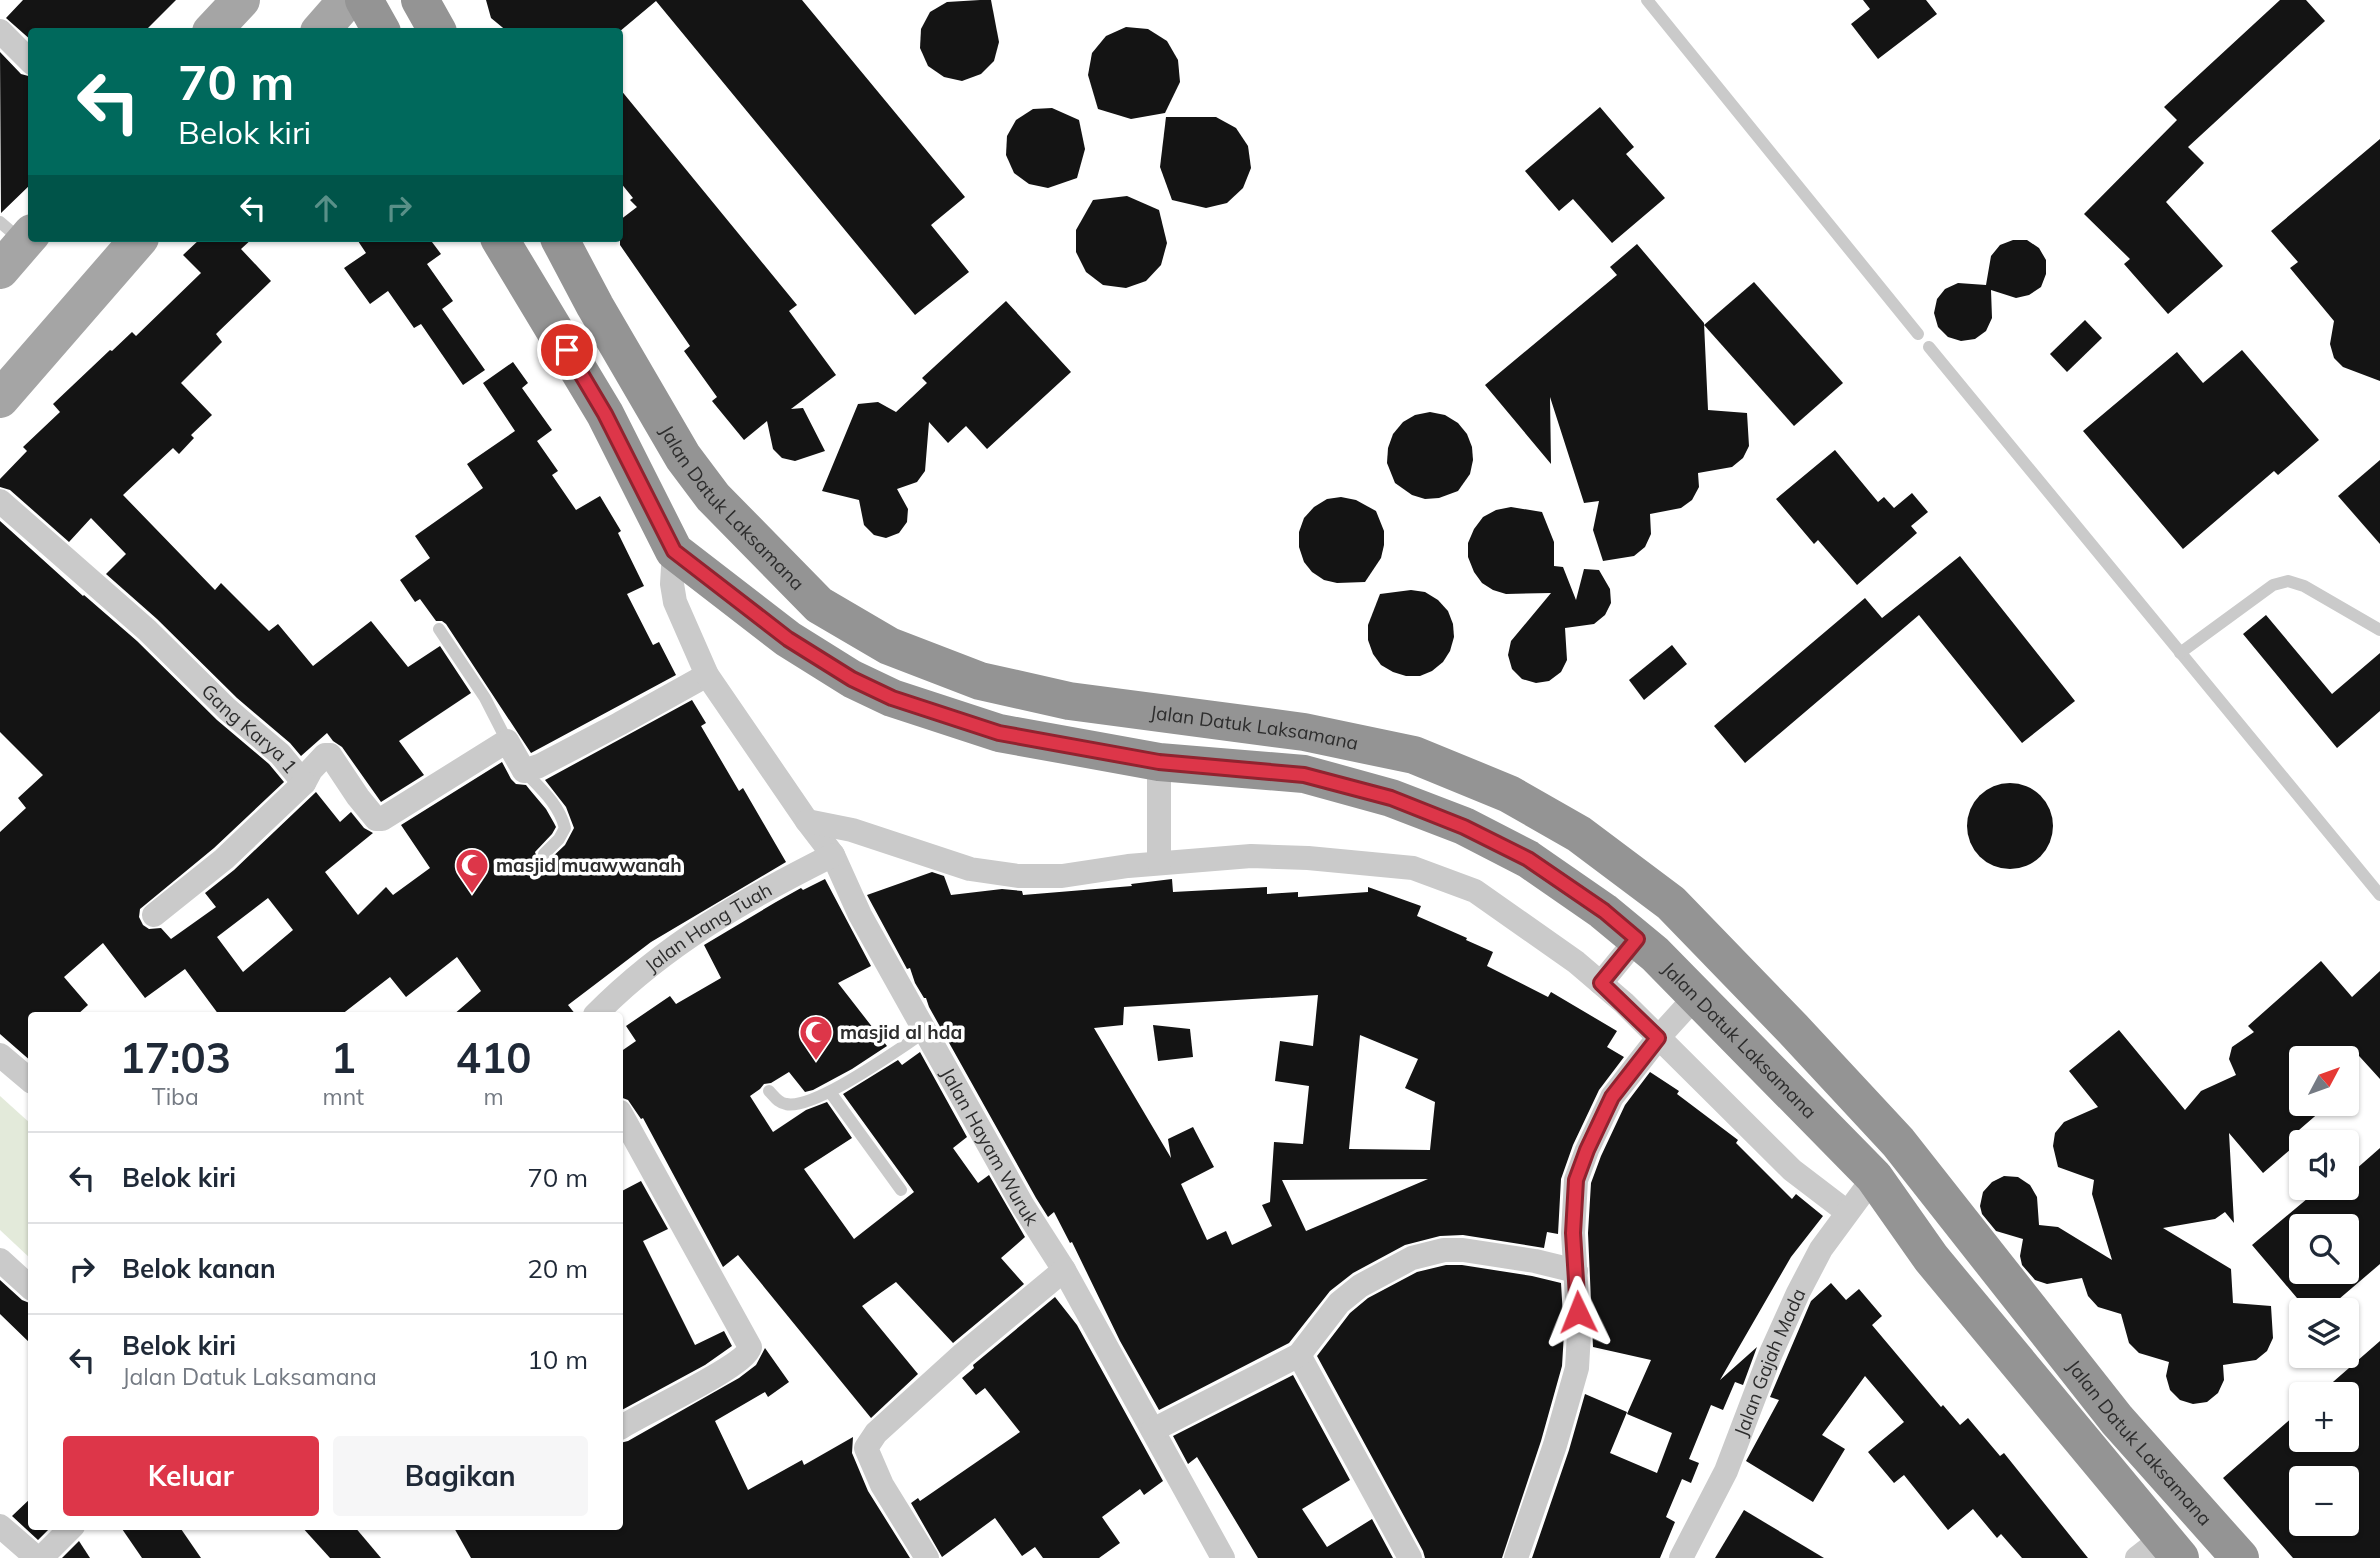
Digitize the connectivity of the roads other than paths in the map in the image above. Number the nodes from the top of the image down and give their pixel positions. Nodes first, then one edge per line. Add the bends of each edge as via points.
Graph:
1 (241, 0) edge
2 (347, 0) edge
3 (364, 0) edge
4 (419, 0) edge
5 (1647, 0) edge
6 (215, 28) edge
7 (322, 28) edge
8 (380, 28) edge
9 (436, 28) edge
10 (0, 31) edge
11 (28, 59) edge
12 (137, 242) edge
13 (501, 242) edge
14 (561, 242) edge
15 (1918, 334) dead end
16 (1929, 347) dead end
17 (0, 399) edge
18 (0, 501) edge
19 (674, 551) junction
20 (439, 629) dead end
21 (2380, 630) edge
22 (2180, 653) junction
23 (707, 675) junction
24 (507, 741) junction
25 (1159, 762) junction
26 (524, 771) junction
27 (304, 783) junction
28 (807, 821) junction
29 (544, 853) dead end
30 (832, 855) junction
31 (1159, 863) junction
32 (2380, 895) edge
33 (154, 915) dead end
34 (1637, 939) junction
35 (1601, 983) junction
36 (1697, 995) junction
37 (598, 1012) edge
38 (1793, 1029) junction
39 (925, 1032) junction
40 (1658, 1038) junction
41 (0, 1055) edge
42 (1759, 1060) junction
43 (28, 1079) edge
44 (769, 1091) dead end
45 (830, 1092) junction
46 (623, 1117) edge
47 (1874, 1177) junction
48 (901, 1190) dead end
49 (1847, 1212) junction
50 (0, 1260) edge
51 (1064, 1270) junction
52 (1576, 1271) junction
53 (28, 1285) edge
54 (1299, 1355) junction
55 (623, 1426) edge
56 (1153, 1430) junction
57 (0, 1526) edge
58 (69, 1530) edge
59 (2161, 1551) edge
60 (39, 1558) edge
61 (927, 1558) edge
62 (1223, 1558) edge
63 (1410, 1558) edge
64 (1516, 1558) edge
65 (1681, 1558) edge
66 (2240, 1558) edge

1 - 6 main road
2 - 7 main road
3 - 8 highway
4 - 9 highway
5 - 15 lane
10 - 11 street
12 - 17 main road
13 - 19 highway, Jalan Datuk Laksamana via 605,414
14 - 38 highway, Jalan Datuk Laksamana via 683,457 713,496 820,604 889,646 980,681 1069,701 1304,732 1414,755 1509,794 1578,834 1671,903
16 - 22 lane
18 - 27 street, Gang Karya 1 via 148,630 280,754
19 - 23 street, Jalan Hayam Wuruk via 675,602
19 - 25 highway, Jalan Datuk Laksamana via 788,639 892,698 999,733
20 - 24 lane via 485,698
21 - 22 lane via 2288,581 2273,585
22 - 32 lane
23 - 26 street
23 - 28 street, Jalan Hayam Wuruk
24 - 26 street
24 - 27 street, Gang Karya 1 via 379,820 330,755 311,770
25 - 31 street
25 - 34 highway, Jalan Datuk Laksamana via 1304,775 1391,798 1528,859
26 - 29 lane via 549,796 565,828
27 - 33 street via 224,859
28 - 30 street, Jalan Hayam Wuruk
28 - 31 street via 852,830 970,869 1018,876 1062,876
30 - 37 street, Jalan Hang Tuah via 723,913 663,955
30 - 39 street, Jalan Hayam Wuruk
31 - 35 street via 1251,856 1413,868 1475,891
34 - 35 street
34 - 36 highway, Jalan Datuk Laksamana
35 - 40 street
36 - 40 street
36 - 42 highway, Jalan Datuk Laksamana
38 - 42 highway
38 - 66 highway, Jalan Datuk Laksamana via 1898,1142 2117,1420
39 - 45 lane
39 - 51 street, Jalan Hayam Wuruk
40 - 49 street via 1792,1170
40 - 52 street via 1612,1097 1576,1180
41 - 43 street
42 - 47 highway, Jalan Datuk Laksamana
44 - 45 lane via 789,1105
45 - 48 lane
46 - 55 street via 750,1347 722,1372
47 - 49 street, Jalan Gajah Mada
47 - 59 highway, Jalan Datuk Laksamana via 1931,1258
49 - 65 street, Jalan Gajah Mada via 1798,1293 1726,1471
50 - 53 street
51 - 56 street, Jalan Hayam Wuruk
51 - 61 street via 963,1354 876,1433 866,1448 882,1485
52 - 54 street via 1463,1250 1412,1258 1339,1303
52 - 64 street via 1577,1368
54 - 56 street
54 - 63 street
56 - 62 street, Jalan Hayam Wuruk
57 - 60 street
58 - 60 street

